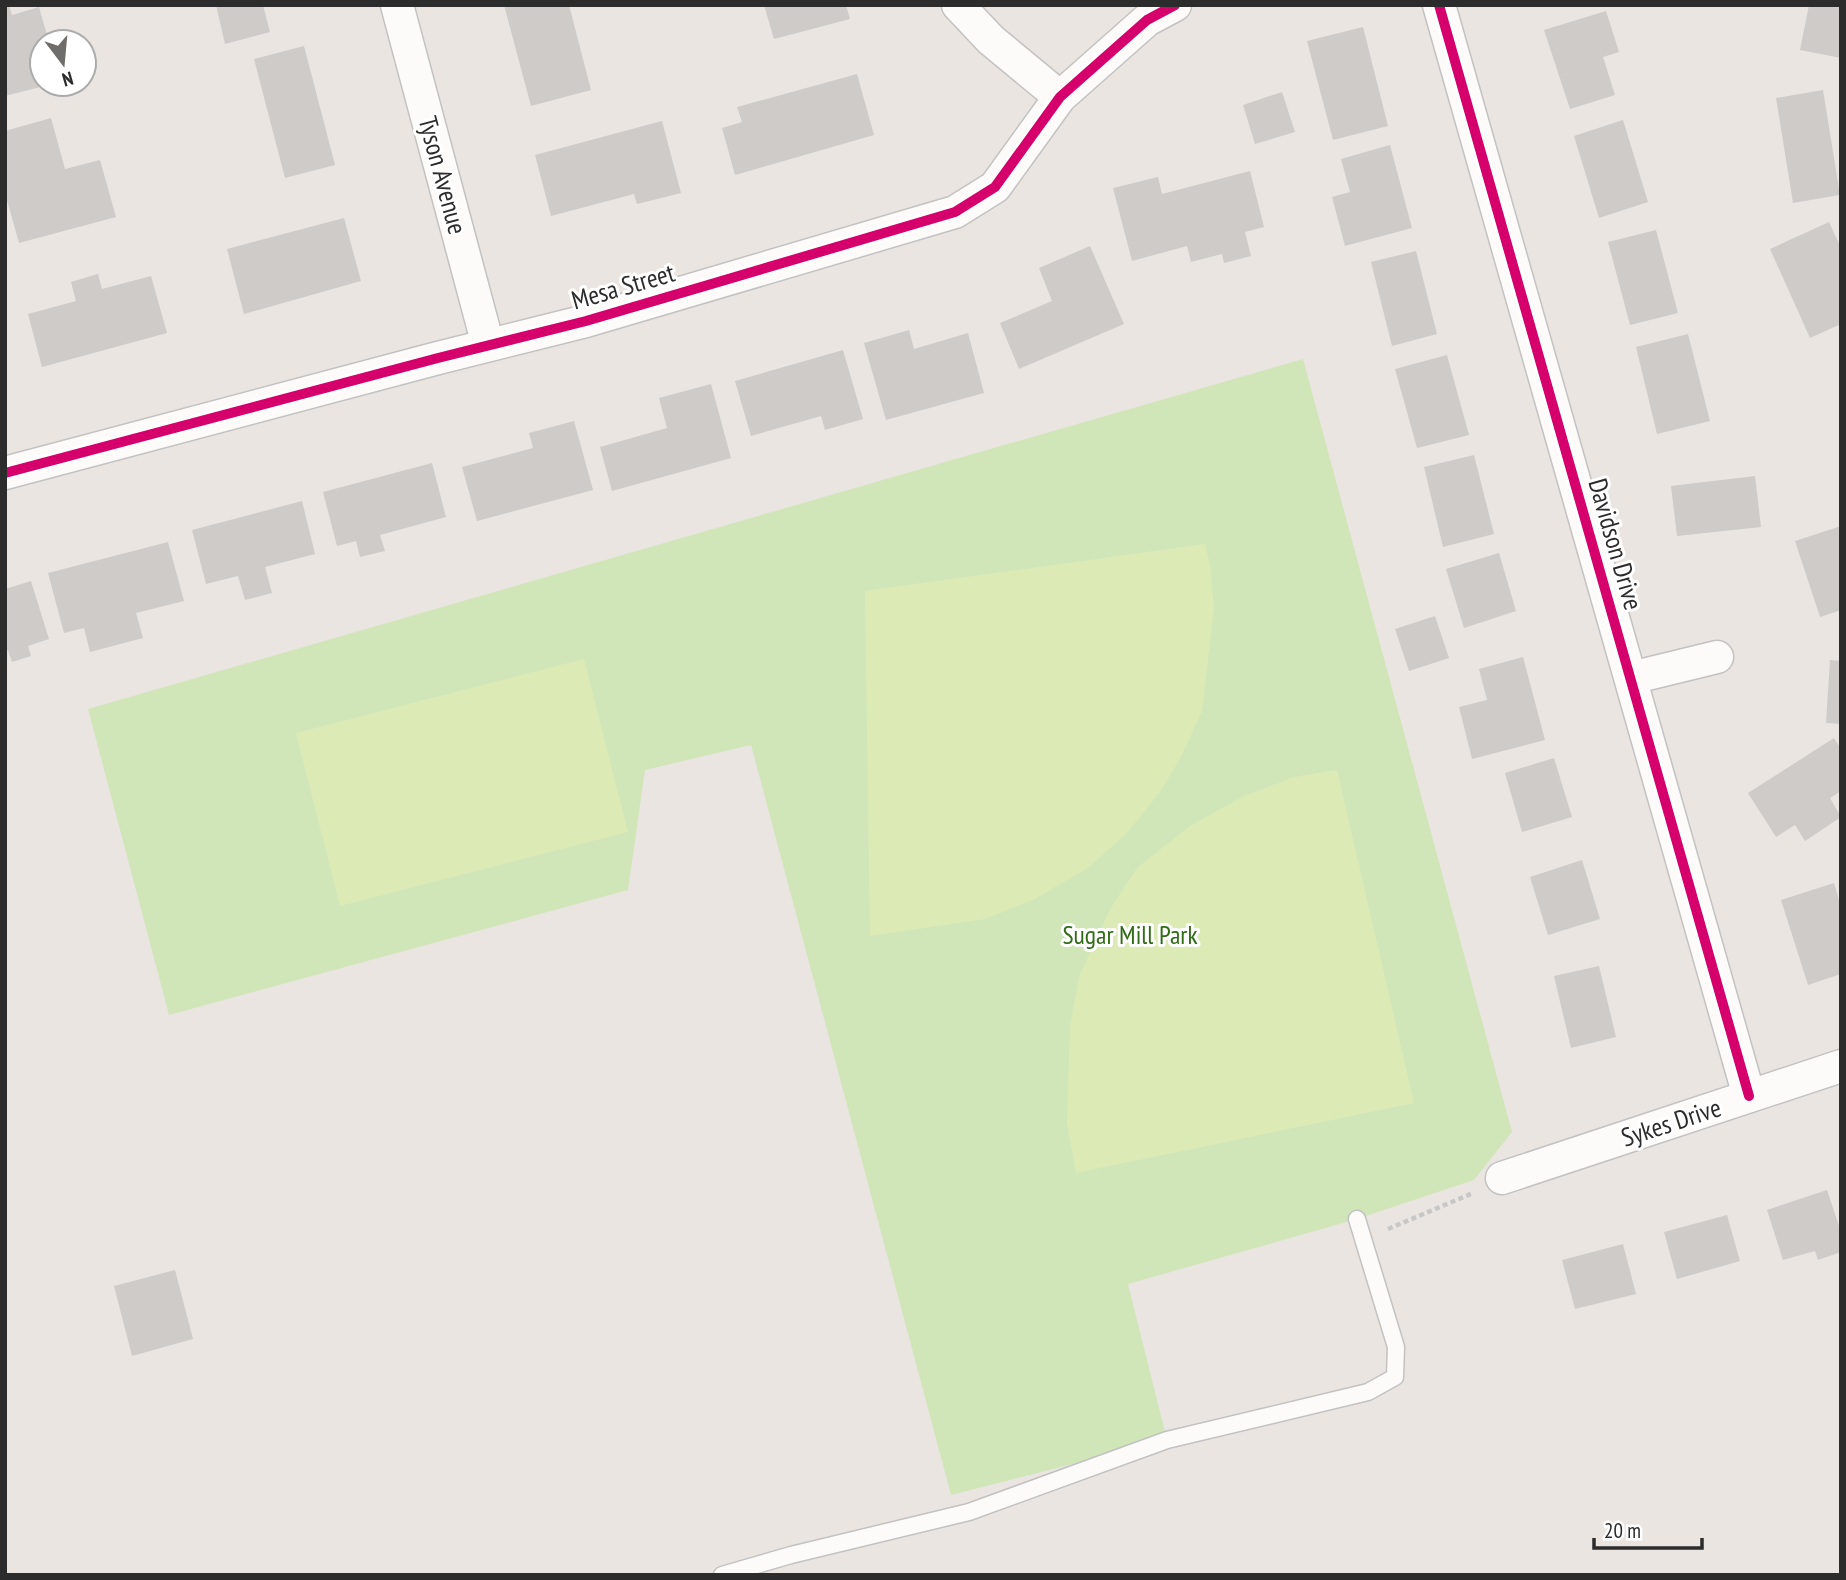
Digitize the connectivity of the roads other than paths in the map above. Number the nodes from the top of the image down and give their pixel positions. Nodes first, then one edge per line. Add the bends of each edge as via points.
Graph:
1 (397, 5) edge
2 (958, 5) edge
3 (1175, 5) edge
4 (1439, 5) edge
5 (1060, 97) junction
6 (488, 345) junction
7 (5, 473) edge
8 (1717, 657) dead end
9 (1631, 678) junction
10 (1841, 1066) edge
11 (1749, 1096) junction
12 (1502, 1178) road end
13 (1357, 1219) dead end
14 (723, 1575) edge

1 - 6 street, Tyson Avenue
2 - 5 street via 991,40
3 - 5 street, Mesa Street via 1147,20
4 - 9 street, Davidson Drive
5 - 6 street, Mesa Street via 995,187 955,212 586,321
6 - 7 street, Mesa Street
8 - 9 street
9 - 11 street, Davidson Drive
10 - 11 street, Sykes Drive
11 - 12 street, Sykes Drive
13 - 14 lane via 1396,1347 1395,1377 1368,1392 1167,1440 970,1512

